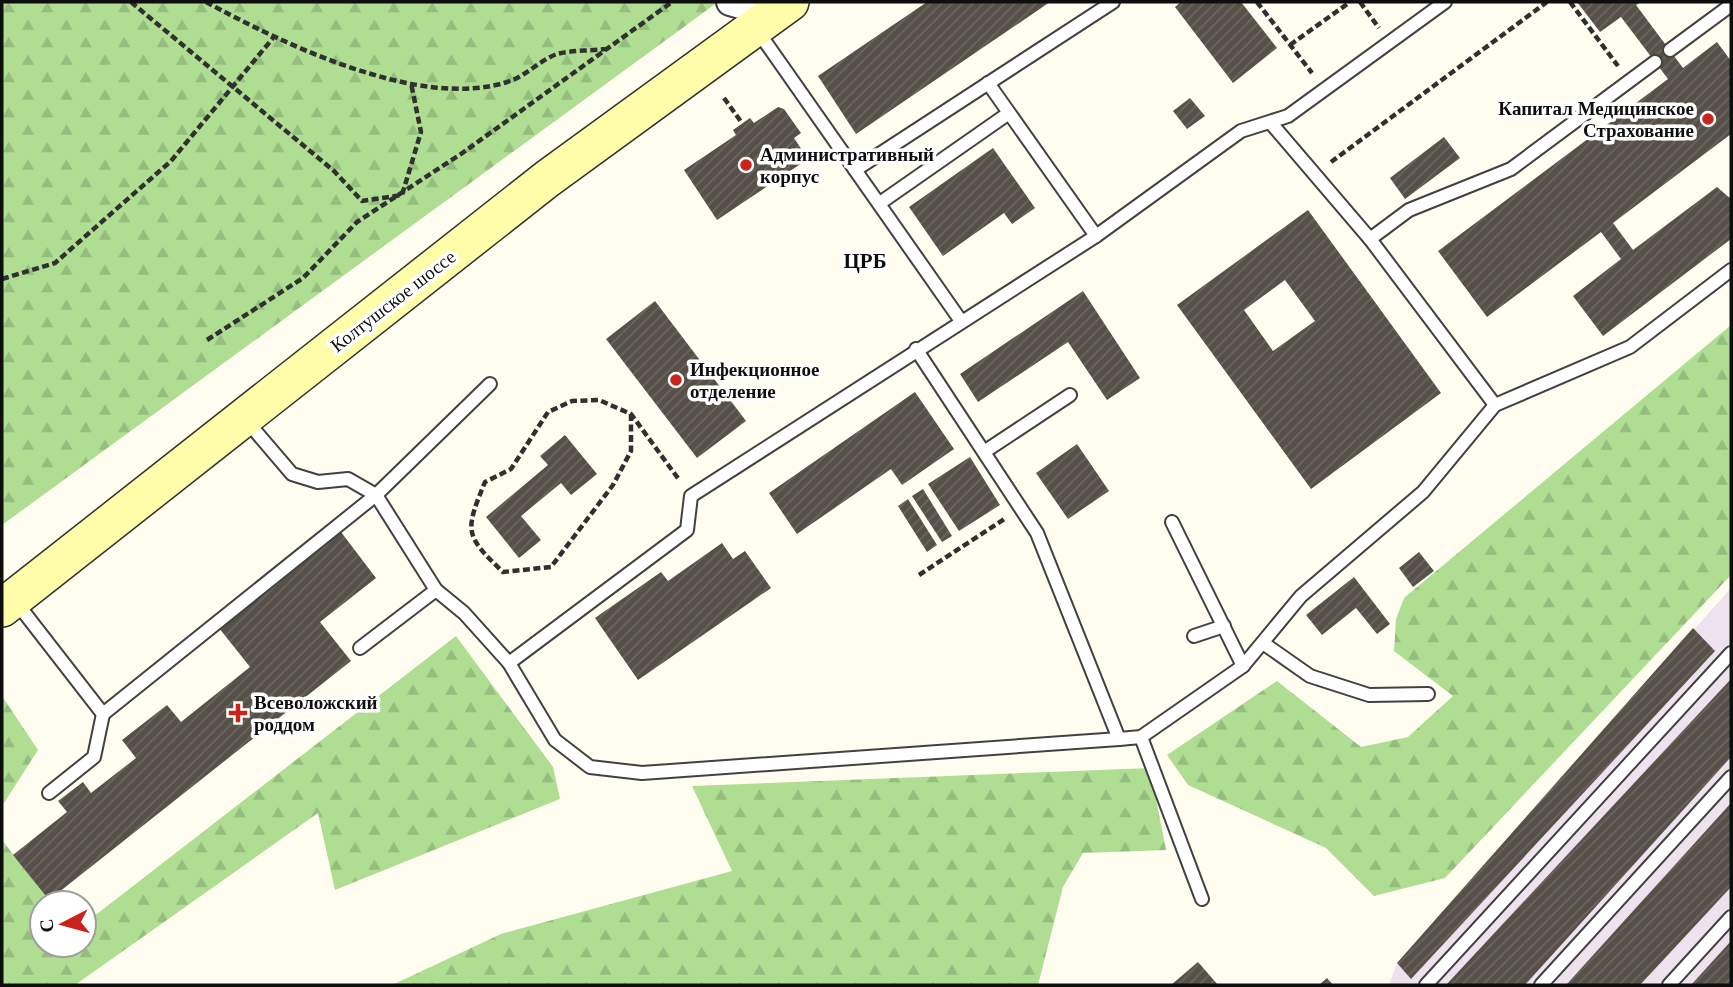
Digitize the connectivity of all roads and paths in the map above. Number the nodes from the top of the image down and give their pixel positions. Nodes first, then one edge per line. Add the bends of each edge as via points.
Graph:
1 (131, 2) edge
2 (206, 2) edge
3 (672, 2) edge
4 (1113, 2) edge
5 (1257, 2) edge
6 (1350, 2) edge
7 (1360, 2) edge
8 (1445, 2) edge
9 (1547, 2) edge
10 (1570, 2) edge
11 (1731, 5) edge
12 (762, 11) edge
13 (273, 38) junction
14 (1390, 43) junction
15 (1290, 45) junction
16 (606, 49) junction
17 (1670, 50) dead end
18 (1655, 61) dead end
19 (1629, 81) junction
20 (411, 83) junction
21 (988, 83) junction
22 (232, 87) junction
23 (1325, 90) junction
24 (724, 98) dead end
25 (1009, 113) junction
26 (1270, 122) junction
27 (742, 124) dead end
28 (855, 170) junction
29 (1315, 174) junction
30 (402, 195) junction
31 (880, 203) junction
32 (1096, 236) junction
33 (1370, 239) junction
34 (1731, 270) edge
35 (2, 279) edge
36 (961, 321) junction
37 (207, 340) dead end
38 (916, 349) junction
39 (491, 384) dead end
40 (1070, 395) dead end
41 (1495, 405) junction
42 (631, 414) junction
43 (244, 418) junction
44 (984, 452) junction
45 (376, 495) junction
46 (691, 496) junction
47 (1021, 508) junction
48 (1172, 522) dead end
49 (919, 575) dead end
50 (436, 590) junction
51 (8, 603) edge
52 (1224, 626) junction
53 (1194, 636) dead end
54 (1263, 643) junction
55 (360, 648) dead end
56 (1731, 653) edge
57 (509, 663) junction
58 (1243, 666) junction
59 (1428, 694) dead end
60 (103, 714) junction
61 (1141, 737) junction
62 (1119, 739) junction
63 (1731, 776) edge
64 (50, 793) dead end
65 (1202, 899) dead end
66 (1731, 917) edge
67 (1426, 985) edge
68 (1541, 985) edge
69 (1669, 985) edge

1 - 22 path
2 - 13 path
3 - 16 path
4 - 21 lane
5 - 15 path
6 - 15 path
7 - 14 path
8 - 14 lane
9 - 29 path
10 - 19 path
11 - 17 lane
12 - 28 lane
12 - 43 street, Колтушское шоссе
13 - 20 path via 320,58
13 - 22 path
14 - 23 lane
15 - 23 path
16 - 20 path via 558,54 510,81 460,88
16 - 30 path
18 - 19 lane
19 - 33 lane via 1511,169 1409,210
20 - 30 path via 421,132
21 - 25 lane
21 - 28 lane
22 - 30 path via 334,171 362,201
22 - 35 path via 171,161 55,263
23 - 26 lane via 1288,116
24 - 27 path
25 - 31 lane
25 - 32 lane
26 - 29 lane
26 - 32 lane via 1241,131
28 - 31 lane
29 - 33 lane
30 - 37 path via 357,222 303,278
31 - 36 lane
32 - 36 lane
33 - 41 lane
34 - 41 lane via 1630,347
36 - 38 lane
38 - 44 lane
38 - 46 lane
39 - 45 lane
40 - 44 lane
41 - 54 lane via 1423,492 1301,596
42 - 42 path via 631,451 613,485 551,567 503,572 476,546 469,521 485,482 511,469 548,412 572,401 599,400
42 - 46 path
43 - 45 lane via 292,474 318,482 348,479
43 - 51 street, Колтушское шоссе
44 - 47 lane
45 - 50 lane
45 - 60 lane
46 - 57 lane via 687,530
47 - 49 path
47 - 62 lane via 1037,533
48 - 52 lane
50 - 55 lane
50 - 57 lane via 464,613
51 - 60 lane
52 - 53 lane
52 - 58 lane
54 - 58 lane
54 - 59 lane via 1310,676 1369,695
56 - 67 lane
57 - 62 lane via 555,740 590,767 642,773
58 - 61 lane
60 - 64 lane via 93,757
61 - 62 lane
61 - 65 lane
63 - 68 lane
66 - 69 lane

